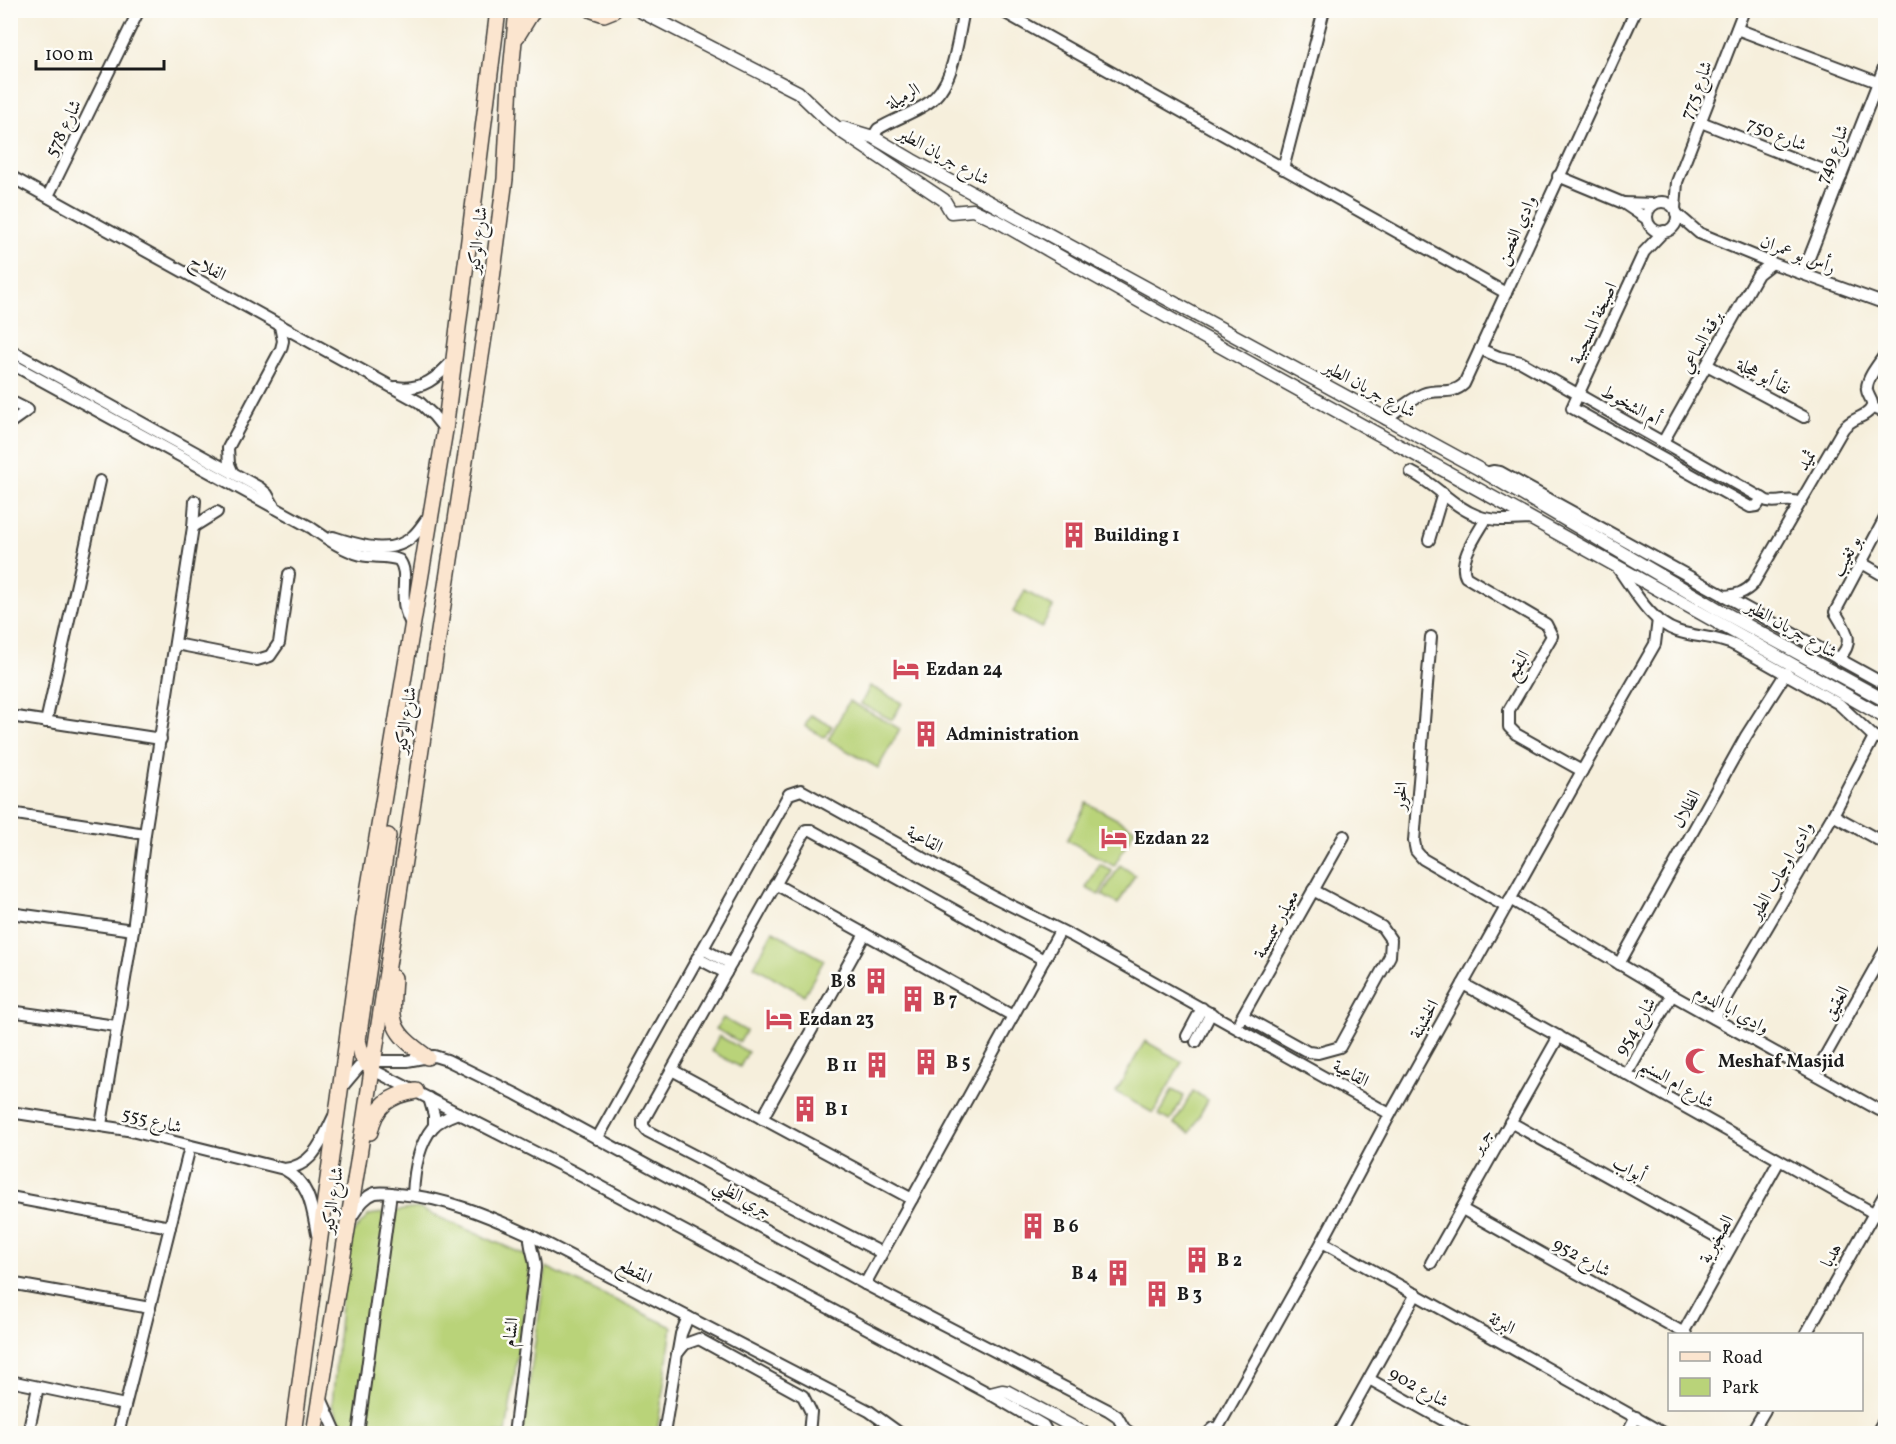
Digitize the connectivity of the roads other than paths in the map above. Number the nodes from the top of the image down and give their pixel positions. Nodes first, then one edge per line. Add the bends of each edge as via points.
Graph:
1 (139, 10) edge
2 (498, 10) edge
3 (517, 10) edge
4 (533, 10) edge
5 (592, 10) edge
6 (614, 10) edge
7 (631, 10) edge
8 (964, 10) edge
9 (999, 10) edge
10 (1324, 10) edge
11 (1636, 10) edge
12 (1744, 10) edge
13 (639, 11) edge
14 (1737, 29) junction
15 (513, 44) junction
16 (1886, 62) edge
17 (1878, 82) junction
18 (1701, 122) junction
19 (831, 123) junction
20 (873, 136) junction
21 (872, 151) junction
22 (1283, 169) junction
23 (10, 176) edge
24 (1558, 176) junction
25 (1841, 177) junction
26 (1677, 182) junction
27 (970, 192) junction
28 (48, 196) junction
29 (1623, 203) junction
30 (1655, 203) junction
31 (1676, 211) junction
32 (961, 212) junction
33 (1648, 222) junction
34 (1666, 231) junction
35 (1699, 232) junction
36 (1644, 252) junction
37 (1809, 258) junction
38 (1772, 262) junction
39 (1791, 269) junction
40 (1818, 279) junction
41 (1506, 293) junction
42 (1886, 304) edge
43 (280, 326) junction
44 (1480, 349) junction
45 (10, 350) edge
46 (1886, 353) edge
47 (23, 357) junction
48 (454, 359) junction
49 (10, 363) edge
50 (1707, 365) junction
51 (29, 373) junction
52 (390, 386) junction
53 (1578, 395) junction
54 (10, 401) edge
55 (1572, 408) joint
56 (1872, 408) junction
57 (10, 410) edge
58 (1886, 412) edge
59 (1804, 417) dead end
60 (1386, 418) junction
61 (11, 423) edge
62 (155, 429) junction
63 (445, 430) junction
64 (135, 431) junction
65 (1663, 442) junction
66 (228, 448) junction
67 (207, 457) junction
68 (1690, 458) junction
69 (1683, 469) junction
70 (232, 471) junction
71 (1412, 472) dead end
72 (100, 481) dead end
73 (1741, 487) junction
74 (1443, 493) junction
75 (1735, 498) junction
76 (1762, 498) junction
77 (195, 501) dead end
78 (1800, 503) junction
79 (275, 508) junction
80 (217, 512) dead end
81 (431, 513) junction
82 (1886, 516) edge
83 (1486, 519) junction
84 (1530, 519) junction
85 (1576, 520) junction
86 (193, 527) junction
87 (310, 527) junction
88 (1429, 540) dead end
89 (1867, 566) dead end
90 (1617, 567) junction
91 (289, 574) dead end
92 (1886, 577) edge
93 (1747, 591) junction
94 (1724, 596) junction
95 (1748, 609) junction
96 (1658, 619) junction
97 (413, 626) junction
98 (1677, 631) junction
99 (1431, 637) dead end
100 (176, 644) junction
101 (1655, 644) junction
102 (1838, 659) junction
103 (1786, 673) junction
104 (1886, 685) edge
105 (1886, 700) edge
106 (10, 716) edge
107 (1886, 718) edge
108 (398, 720) junction
109 (46, 722) junction
110 (1874, 737) junction
111 (161, 739) junction
112 (1886, 739) edge
113 (1582, 771) junction
114 (10, 813) edge
115 (1833, 815) junction
116 (145, 834) junction
117 (1344, 836) dead end
118 (1886, 844) edge
119 (776, 884) junction
120 (1314, 890) junction
121 (1508, 903) junction
122 (10, 913) edge
123 (132, 930) junction
124 (1060, 931) junction
125 (866, 934) junction
126 (1570, 936) joint
127 (390, 945) junction
128 (1886, 948) edge
129 (700, 953) junction
130 (1044, 960) junction
131 (1619, 964) junction
132 (728, 968) junction
133 (1463, 984) junction
134 (1672, 995) junction
135 (10, 1011) edge
136 (1207, 1011) junction
137 (1013, 1016) junction
138 (1243, 1016) junction
139 (1714, 1018) junction
140 (116, 1026) junction
141 (1236, 1028) junction
142 (1559, 1036) junction
143 (1192, 1039) dead end
144 (427, 1057) junction
145 (370, 1064) junction
146 (672, 1070) junction
147 (1628, 1074) junction
148 (1815, 1074) junction
149 (423, 1095) junction
150 (337, 1105) junction
151 (1879, 1110) dead end
152 (10, 1112) edge
153 (458, 1113) junction
154 (1390, 1114) junction
155 (762, 1119) junction
156 (1510, 1122) junction
157 (100, 1125) junction
158 (434, 1126) junction
159 (597, 1139) junction
160 (190, 1147) junction
161 (1779, 1161) junction
162 (358, 1162) junction
163 (284, 1168) junction
164 (1886, 1192) edge
165 (392, 1193) junction
166 (413, 1195) junction
167 (10, 1197) edge
168 (912, 1199) junction
169 (1462, 1209) junction
170 (1874, 1213) junction
171 (1886, 1220) edge
172 (348, 1222) junction
173 (170, 1227) junction
174 (530, 1235) junction
175 (1322, 1242) junction
176 (1731, 1245) junction
177 (320, 1249) junction
178 (882, 1253) junction
179 (1431, 1263) dead end
180 (10, 1283) edge
181 (865, 1284) junction
182 (1416, 1294) junction
183 (150, 1308) junction
184 (688, 1317) junction
185 (1682, 1333) edge
186 (1685, 1333) edge
187 (1807, 1333) edge
188 (677, 1354) junction
189 (1369, 1378) junction
190 (10, 1381) edge
191 (38, 1387) junction
192 (990, 1394) junction
193 (320, 1396) junction
194 (125, 1406) junction
195 (1764, 1411) edge
196 (1636, 1417) junction
197 (1886, 1417) edge
198 (1045, 1429) edge
199 (1451, 1429) edge
200 (1128, 1432) edge
201 (1214, 1432) edge
202 (28, 1434) edge
203 (118, 1434) edge
204 (293, 1434) edge
205 (314, 1434) edge
206 (337, 1434) edge
207 (358, 1434) edge
208 (514, 1434) edge
209 (664, 1434) edge
210 (809, 1434) edge
211 (901, 1434) edge
212 (1086, 1434) edge
213 (1338, 1434) edge
214 (1468, 1434) edge
215 (1627, 1434) edge
216 (1665, 1434) edge
217 (1751, 1434) edge
218 (1876, 1434) edge

1 - 28 street, شارع 578
2 - 48 main road, شارع الوكير
3 - 15 main road, شارع الوكير
4 - 15 main road
5 - 6 main road via 604,14
7 - 13 street, شارع جريان الطير
8 - 20 street, الرميلة via 945,85 931,101 878,129
9 - 22 street
10 - 22 street
11 - 24 street, وادي الغصن
12 - 14 street, شارع 775
13 - 19 street, شارع جريان الطير via 798,92
14 - 17 street
14 - 18 street, شارع 775
15 - 127 main road, شارع الوكير via 505,179 487,317
16 - 17 street, شارع 749
17 - 25 street, شارع 749
18 - 25 street, شارع 750
18 - 26 street, شارع 775
19 - 20 street, شارع جريان الطير
19 - 21 street, شارع جريان الطير
20 - 21 street
20 - 27 street, شارع جريان الطير
21 - 32 street, شارع جريان الطير via 944,200 951,212
22 - 41 street
23 - 28 street, الفلاح
24 - 29 street
24 - 41 street, وادي الغصن
25 - 37 street, شارع 749
26 - 30 street, شارع 775
26 - 31 street, شارع 775
27 - 32 street
27 - 60 street, شارع جريان الطير
28 - 43 street, الفلاح
29 - 30 street
29 - 33 street
30 - 31 street via 1668,203
30 - 33 street via 1648,210
31 - 34 street via 1674,225
31 - 35 street, رأس بو عمران
32 - 84 street, شارع جريان الطير via 973,210 999,222
33 - 34 street via 1655,230
33 - 36 street, اصبخة المسحبية
34 - 35 street, رأس بو عمران
34 - 36 street, اصبخة المسحبية
35 - 38 street, رأس بو عمران
36 - 53 street, اصبخة المسحبية
37 - 39 street
37 - 40 street
38 - 39 street, رأس بو عمران
38 - 50 street, برقـة الساعي via 1758,274
39 - 40 street, رأس بو عمران
40 - 42 street, رأس بو عمران
41 - 44 street, وادي الغصن
43 - 52 street, الفلاح
43 - 66 street via 281,349
44 - 53 street, أم الشخوط via 1518,361
44 - 60 street, وادي الغصن via 1461,387 1420,395
45 - 47 street
46 - 56 street via 1867,385
47 - 51 street
47 - 62 street
48 - 52 street, الفلاح via 427,384 412,388
48 - 63 main road, شارع الوكير
49 - 51 street
50 - 59 street, نقا أبو هجلة
50 - 65 street, برقـة الساعي
51 - 64 street
52 - 63 street, الفلاح via 426,408
53 - 55 street, اصبخة المسحبية
53 - 65 street, أم الشخوط
54 - 61 street via 28,410
55 - 69 street, أم الشخوط
56 - 58 street
56 - 78 street, ثميد via 1846,425
57 - 61 street
60 - 85 street, شارع جريان الطير
62 - 64 street
62 - 67 street
63 - 81 main road, شارع الوكير
64 - 79 street
65 - 68 street, أم الشخوط
66 - 67 street
66 - 70 street
67 - 70 street
68 - 69 street
68 - 73 street, أم الشخوط
69 - 75 street, أم الشخوط
70 - 79 street via 267,494
71 - 74 street
72 - 109 street
73 - 75 street
73 - 76 street, أم الشخوط
74 - 83 street via 1465,510
74 - 88 street
75 - 76 street, أم الشخوط via 1752,508
76 - 78 street, أم الشخوط
77 - 86 street
78 - 93 street, ثميد
79 - 87 street
80 - 86 street
81 - 87 street via 409,539 389,548 353,543
81 - 97 main road, شارع الوكير
82 - 102 street, بو ثغيب via 1835,612 1849,643
83 - 84 street
83 - 113 street, البقيع via 1463,563 1463,572 1470,581 1549,627 1552,636 1509,710 1509,727
84 - 90 street, شارع جريان الطير
85 - 94 street
85 - 105 street, شارع جريان الطير via 1722,611
86 - 100 street
87 - 97 street via 348,551 391,557 401,563 405,572 402,602
89 - 92 street
90 - 96 street, شارع جريان الطير
90 - 107 street, شارع جريان الطير
91 - 100 street via 279,643 270,656 257,660
93 - 94 street
93 - 95 street
94 - 95 street
95 - 102 street
96 - 98 street, شارع جريان الطير
96 - 101 street, الخشينة
97 - 108 main road, شارع الوكير
98 - 101 street, الخشينة
98 - 103 street, شارع جريان الطير via 1729,642
99 - 121 street, الخور via 1414,845 1423,859
100 - 111 street
101 - 113 street, الخشينة
102 - 104 street
103 - 110 street, شارع جريان الطير via 1846,708
103 - 131 street, الظلال via 1750,729
106 - 109 street
108 - 145 main road via 399,765 358,1040 362,1056
108 - 150 main road, شارع الوكير
109 - 111 street
110 - 112 street
110 - 115 street, وادى اوجاب الطير
111 - 116 street
113 - 121 street, الخشينة
114 - 116 street
115 - 118 street
115 - 139 street, وادى اوجاب الطير
116 - 123 street
117 - 120 street, معيذر سمسمة
119 - 125 street
119 - 130 street via 804,832 811,830
119 - 132 street
120 - 138 street, معيذر سمسمة
120 - 138 street via 1382,927 1391,940 1390,956 1340,1047 1308,1052
121 - 126 street, الخور
121 - 133 street, الخشينة
122 - 123 street
123 - 140 street
124 - 129 street, القاعية via 801,790 789,794
124 - 130 street
124 - 136 street, القاعية
125 - 137 street
125 - 155 street
126 - 131 street, وادي ابا الدوم
127 - 144 main road via 395,955 394,1022 403,1039
127 - 145 main road, شارع الوكير
128 - 148 street, العقيق
129 - 132 street
129 - 159 street, القاعية
130 - 137 street
131 - 134 street, وادي ابا الدوم
132 - 146 street
133 - 142 street, شارع ام السنيم
133 - 154 street, الخشينة
134 - 139 street, وادي ابا الدوم
134 - 147 street, شارع 954
135 - 140 street
136 - 141 street, القاعية
136 - 143 street
137 - 168 street
138 - 141 street, معيذر سمسمة
139 - 148 street, وادي ابا الدوم
140 - 157 street
141 - 154 street, القاعية
142 - 147 street, شارع ام السنيم
142 - 156 street, جرير
144 - 145 street, جري الظبي
144 - 159 street, جري الظبي via 462,1066
145 - 149 street
145 - 150 street via 352,1072
145 - 162 main road, شارع الوكير
146 - 155 street
146 - 178 street via 644,1120 645,1129
147 - 161 street, شارع ام السنيم
148 - 151 street, وادي ابا الدوم
149 - 153 street
149 - 158 street via 434,1114
149 - 162 main road via 394,1096 379,1108 366,1151
150 - 163 street via 313,1155 297,1166
150 - 177 main road, شارع الوكير
152 - 157 street, شارع 555
153 - 158 street
153 - 192 street
154 - 175 street, الخشينة
155 - 168 street
156 - 169 street, جرير
156 - 176 street, أبواب
157 - 160 street, شارع 555
158 - 166 street via 421,1152
159 - 181 street, جري الظبي
160 - 163 street, شارع 555
160 - 173 street
161 - 170 street, شارع ام السنيم
161 - 176 street, الصخبرية
162 - 172 main road, شارع الوكير
163 - 177 street via 307,1191
164 - 170 street, هدبا
165 - 166 street, المقطع
165 - 172 street, المقطع via 369,1196
165 - 207 street
166 - 174 street, المقطع via 466,1209
167 - 173 street
168 - 178 street
169 - 179 street, جرير
169 - 185 street, شارع 952
170 - 171 street, شارع ام السنيم
170 - 187 street, هدبا
172 - 193 main road, شارع الوكير
173 - 183 street
174 - 184 street, المقطع
174 - 208 street, الشام via 535,1268
175 - 182 street, البرثة
175 - 201 street, الخشينة
176 - 186 street, الصخبرية
177 - 204 main road, شارع الوكير
178 - 181 street
180 - 183 street
181 - 200 street, جري الظبي via 1108,1410
182 - 189 street
182 - 196 street, البرثة
183 - 194 street
184 - 188 street
184 - 211 street, المقطع via 869,1411
188 - 209 street
188 - 210 street via 689,1341 703,1340 789,1387 810,1406
189 - 199 street, شارع 902
189 - 213 street
190 - 191 street
191 - 194 street
191 - 202 street
192 - 198 street
192 - 212 street via 1008,1392
193 - 205 main road, شارع الوكير
193 - 206 street
194 - 203 street
195 - 217 street
196 - 215 street
196 - 216 street, البرثة
197 - 218 street
199 - 214 street, شارع 902

